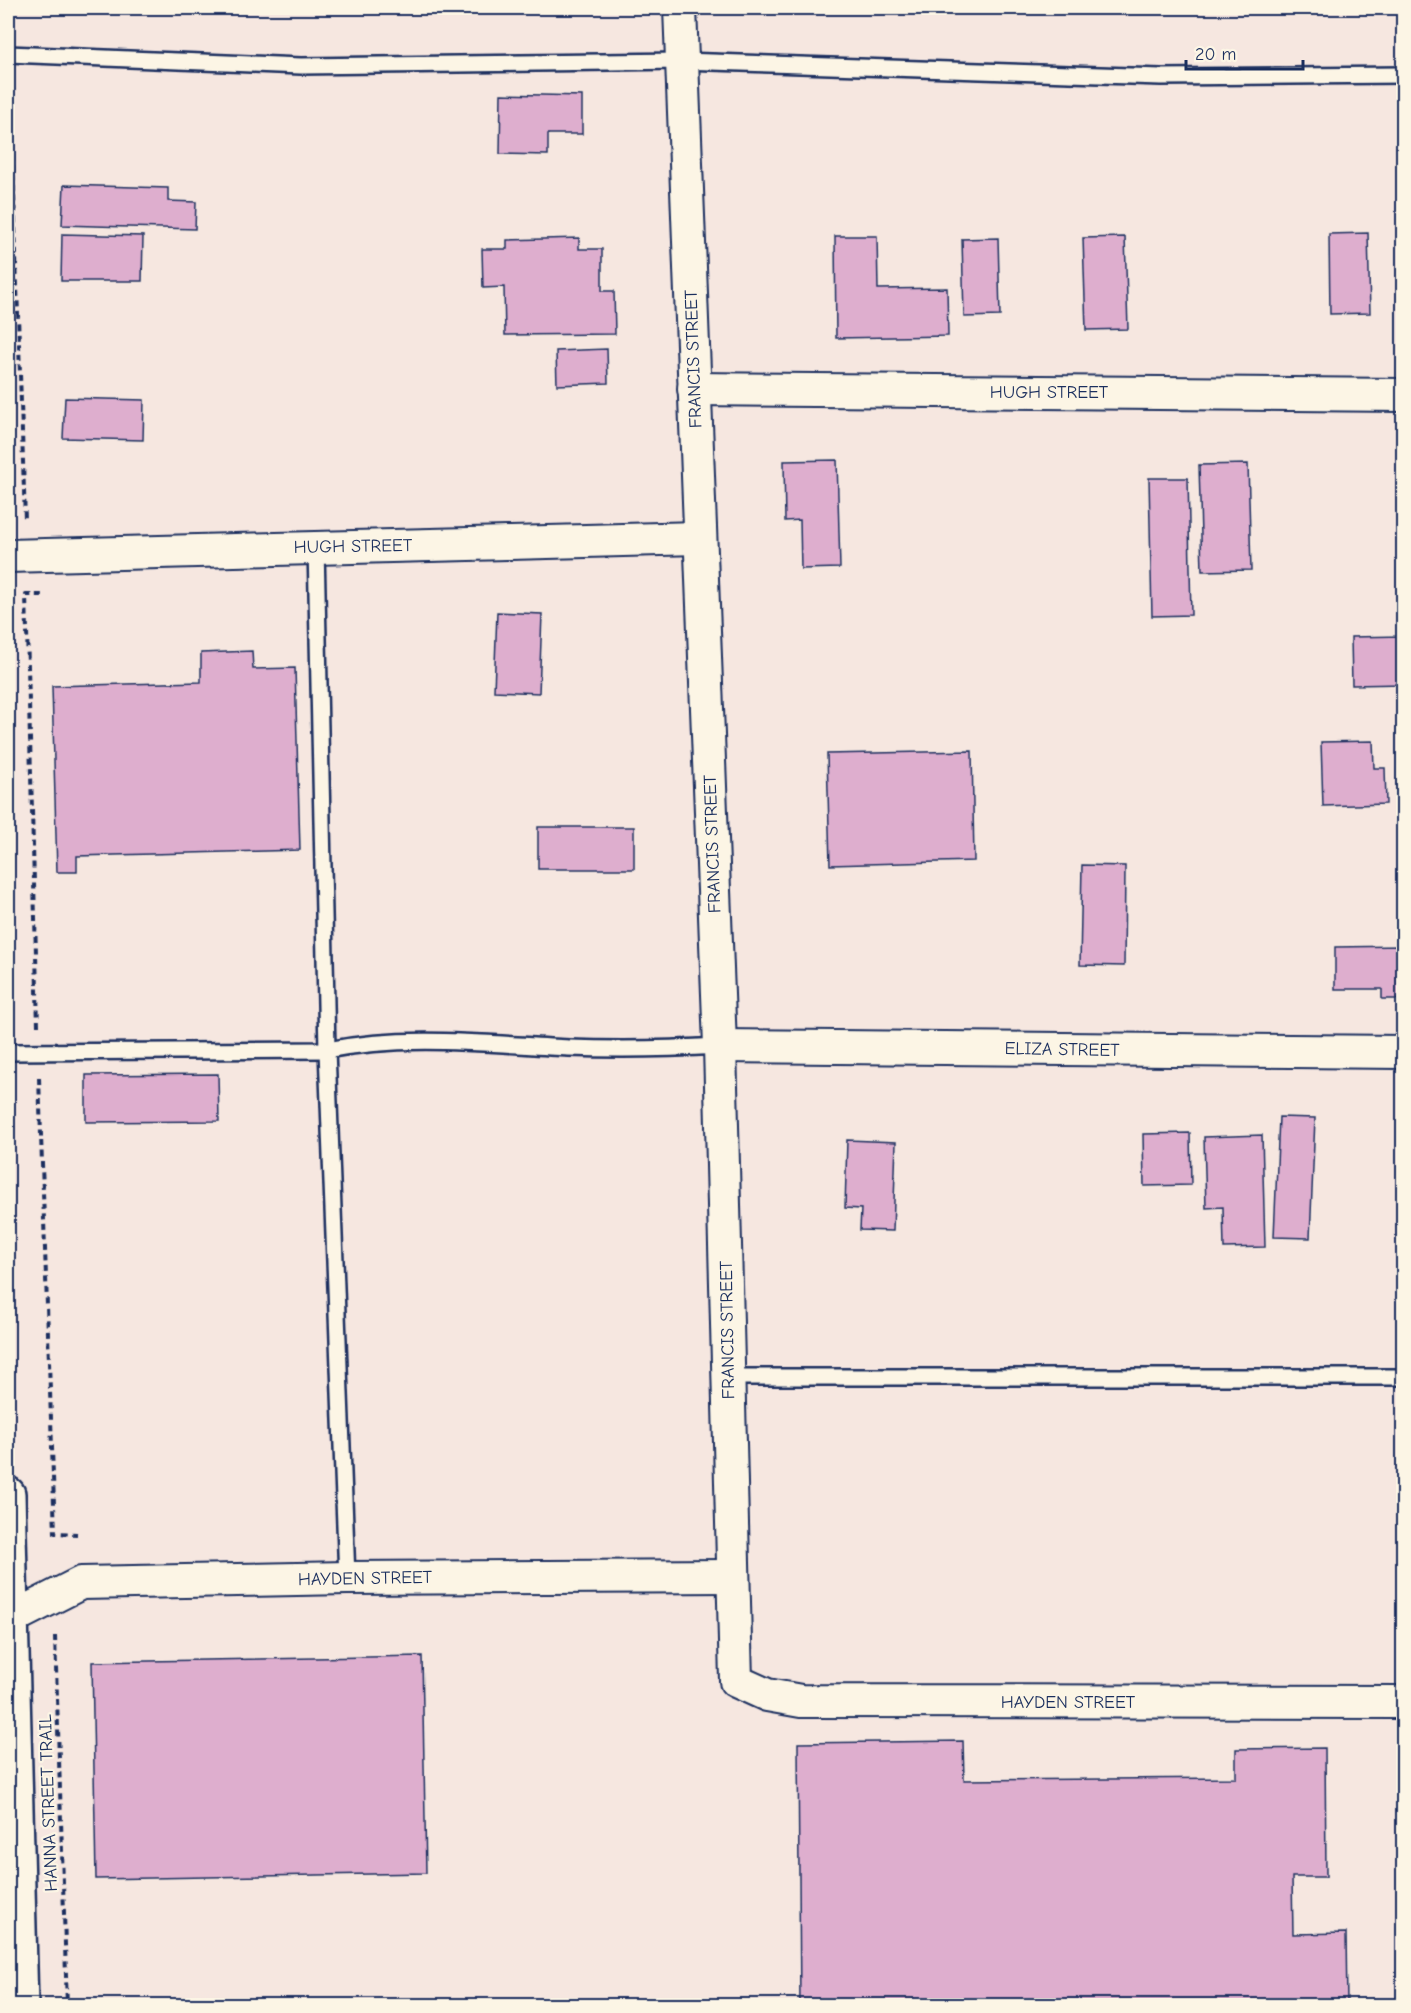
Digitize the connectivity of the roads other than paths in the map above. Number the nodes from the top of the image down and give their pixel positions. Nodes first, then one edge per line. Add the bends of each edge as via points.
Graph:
1 (680, 8) edge
2 (8, 54) edge
3 (682, 61) junction
4 (1404, 75) edge
5 (694, 389) junction
6 (1404, 395) edge
7 (698, 538) junction
8 (316, 547) junction
9 (8, 556) edge
10 (720, 1046) junction
11 (327, 1050) junction
12 (8, 1052) edge
13 (1404, 1052) edge
14 (728, 1377) junction
15 (1404, 1377) edge
16 (8, 1494) edge
17 (733, 1576) junction
18 (347, 1578) junction
19 (10, 1620) edge
20 (736, 1681) joint
21 (1404, 1702) edge
22 (21, 2006) edge

1 - 3 street, FRANCIS STREET
2 - 3 lane via 301,66
3 - 4 lane via 1161,77
3 - 5 street, FRANCIS STREET
5 - 6 street, HUGH STREET
5 - 7 street, FRANCIS STREET
7 - 8 street, HUGH STREET
7 - 10 street, FRANCIS STREET
8 - 9 street, HUGH STREET
8 - 11 lane
10 - 11 lane via 626,1049 453,1040 357,1044
10 - 13 street, ELIZA STREET
10 - 14 street, FRANCIS STREET
11 - 12 lane
11 - 18 lane
14 - 15 lane
14 - 17 street, FRANCIS STREET
16 - 19 street
17 - 18 street, HAYDEN STREET
17 - 20 street, FRANCIS STREET
18 - 19 street, HAYDEN STREET via 81,1583
19 - 22 street
20 - 21 street, HAYDEN STREET via 767,1695 801,1701

